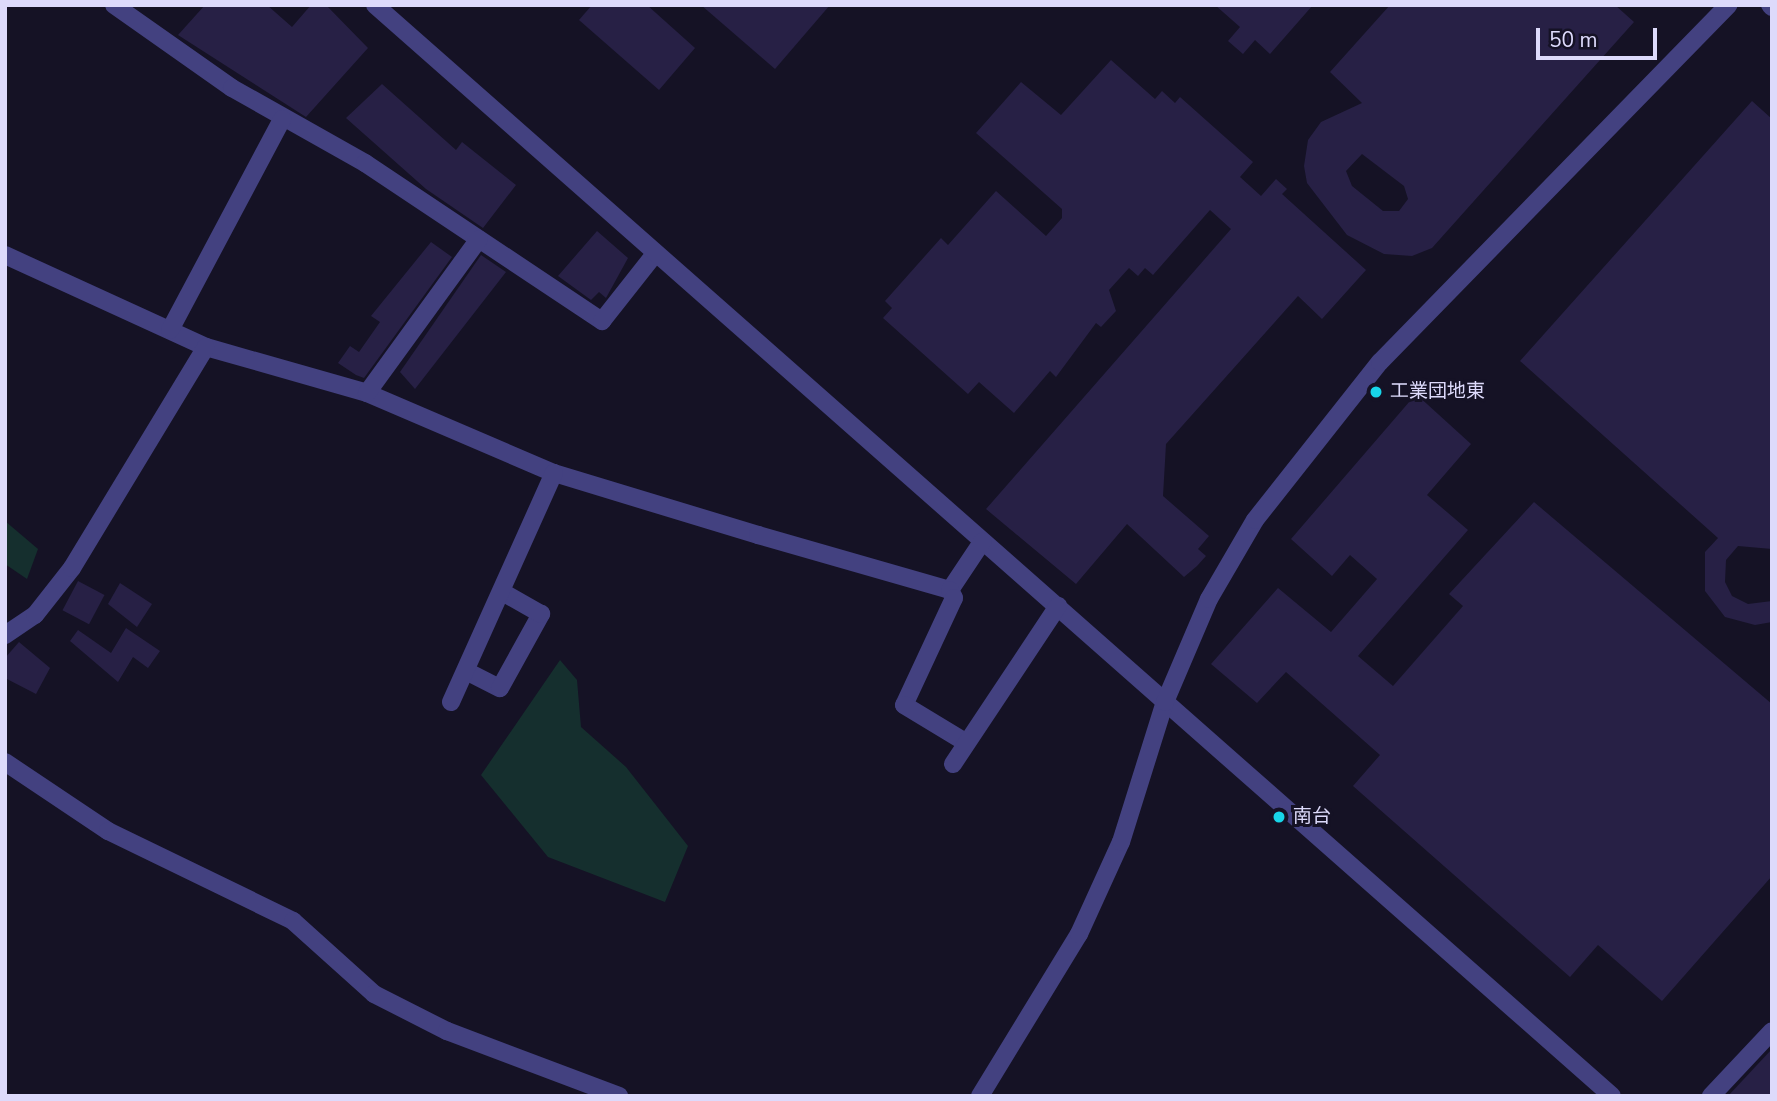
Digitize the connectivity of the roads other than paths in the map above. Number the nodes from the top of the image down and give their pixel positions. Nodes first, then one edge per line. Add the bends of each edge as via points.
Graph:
1 (114, 5) edge
2 (375, 5) edge
3 (1728, 5) edge
4 (282, 119) junction
5 (479, 239) junction
6 (655, 254) junction
7 (5, 255) edge
8 (170, 330) junction
9 (206, 347) junction
10 (367, 393) junction
11 (554, 472) junction
12 (982, 542) junction
13 (950, 590) junction
14 (504, 593) junction
15 (1058, 606) junction
16 (5, 635) edge
17 (466, 671) junction
18 (451, 702) dead end
19 (1165, 702) junction
20 (965, 742) junction
21 (6, 764) edge
22 (953, 764) dead end
23 (1771, 1034) edge
24 (615, 1095) edge
25 (980, 1096) edge
26 (1612, 1096) edge
27 (1711, 1096) edge

1 - 4 street
2 - 6 street
3 - 19 street via 1331,418 1225,568
4 - 5 street via 365,163
4 - 8 street
5 - 6 street via 602,321
5 - 10 street
6 - 12 street
7 - 8 street
8 - 9 street
9 - 10 street
9 - 16 street via 72,568 35,615
10 - 11 street
11 - 13 street
11 - 14 street
12 - 13 street
12 - 15 street
13 - 20 street via 954,598 904,705
14 - 17 street
14 - 17 street via 541,614 500,688
15 - 19 street
15 - 20 street
17 - 18 street
19 - 25 street via 1121,842 1079,934
19 - 26 street
20 - 22 street
21 - 24 street via 108,831 293,921 374,994 447,1031
23 - 27 street

